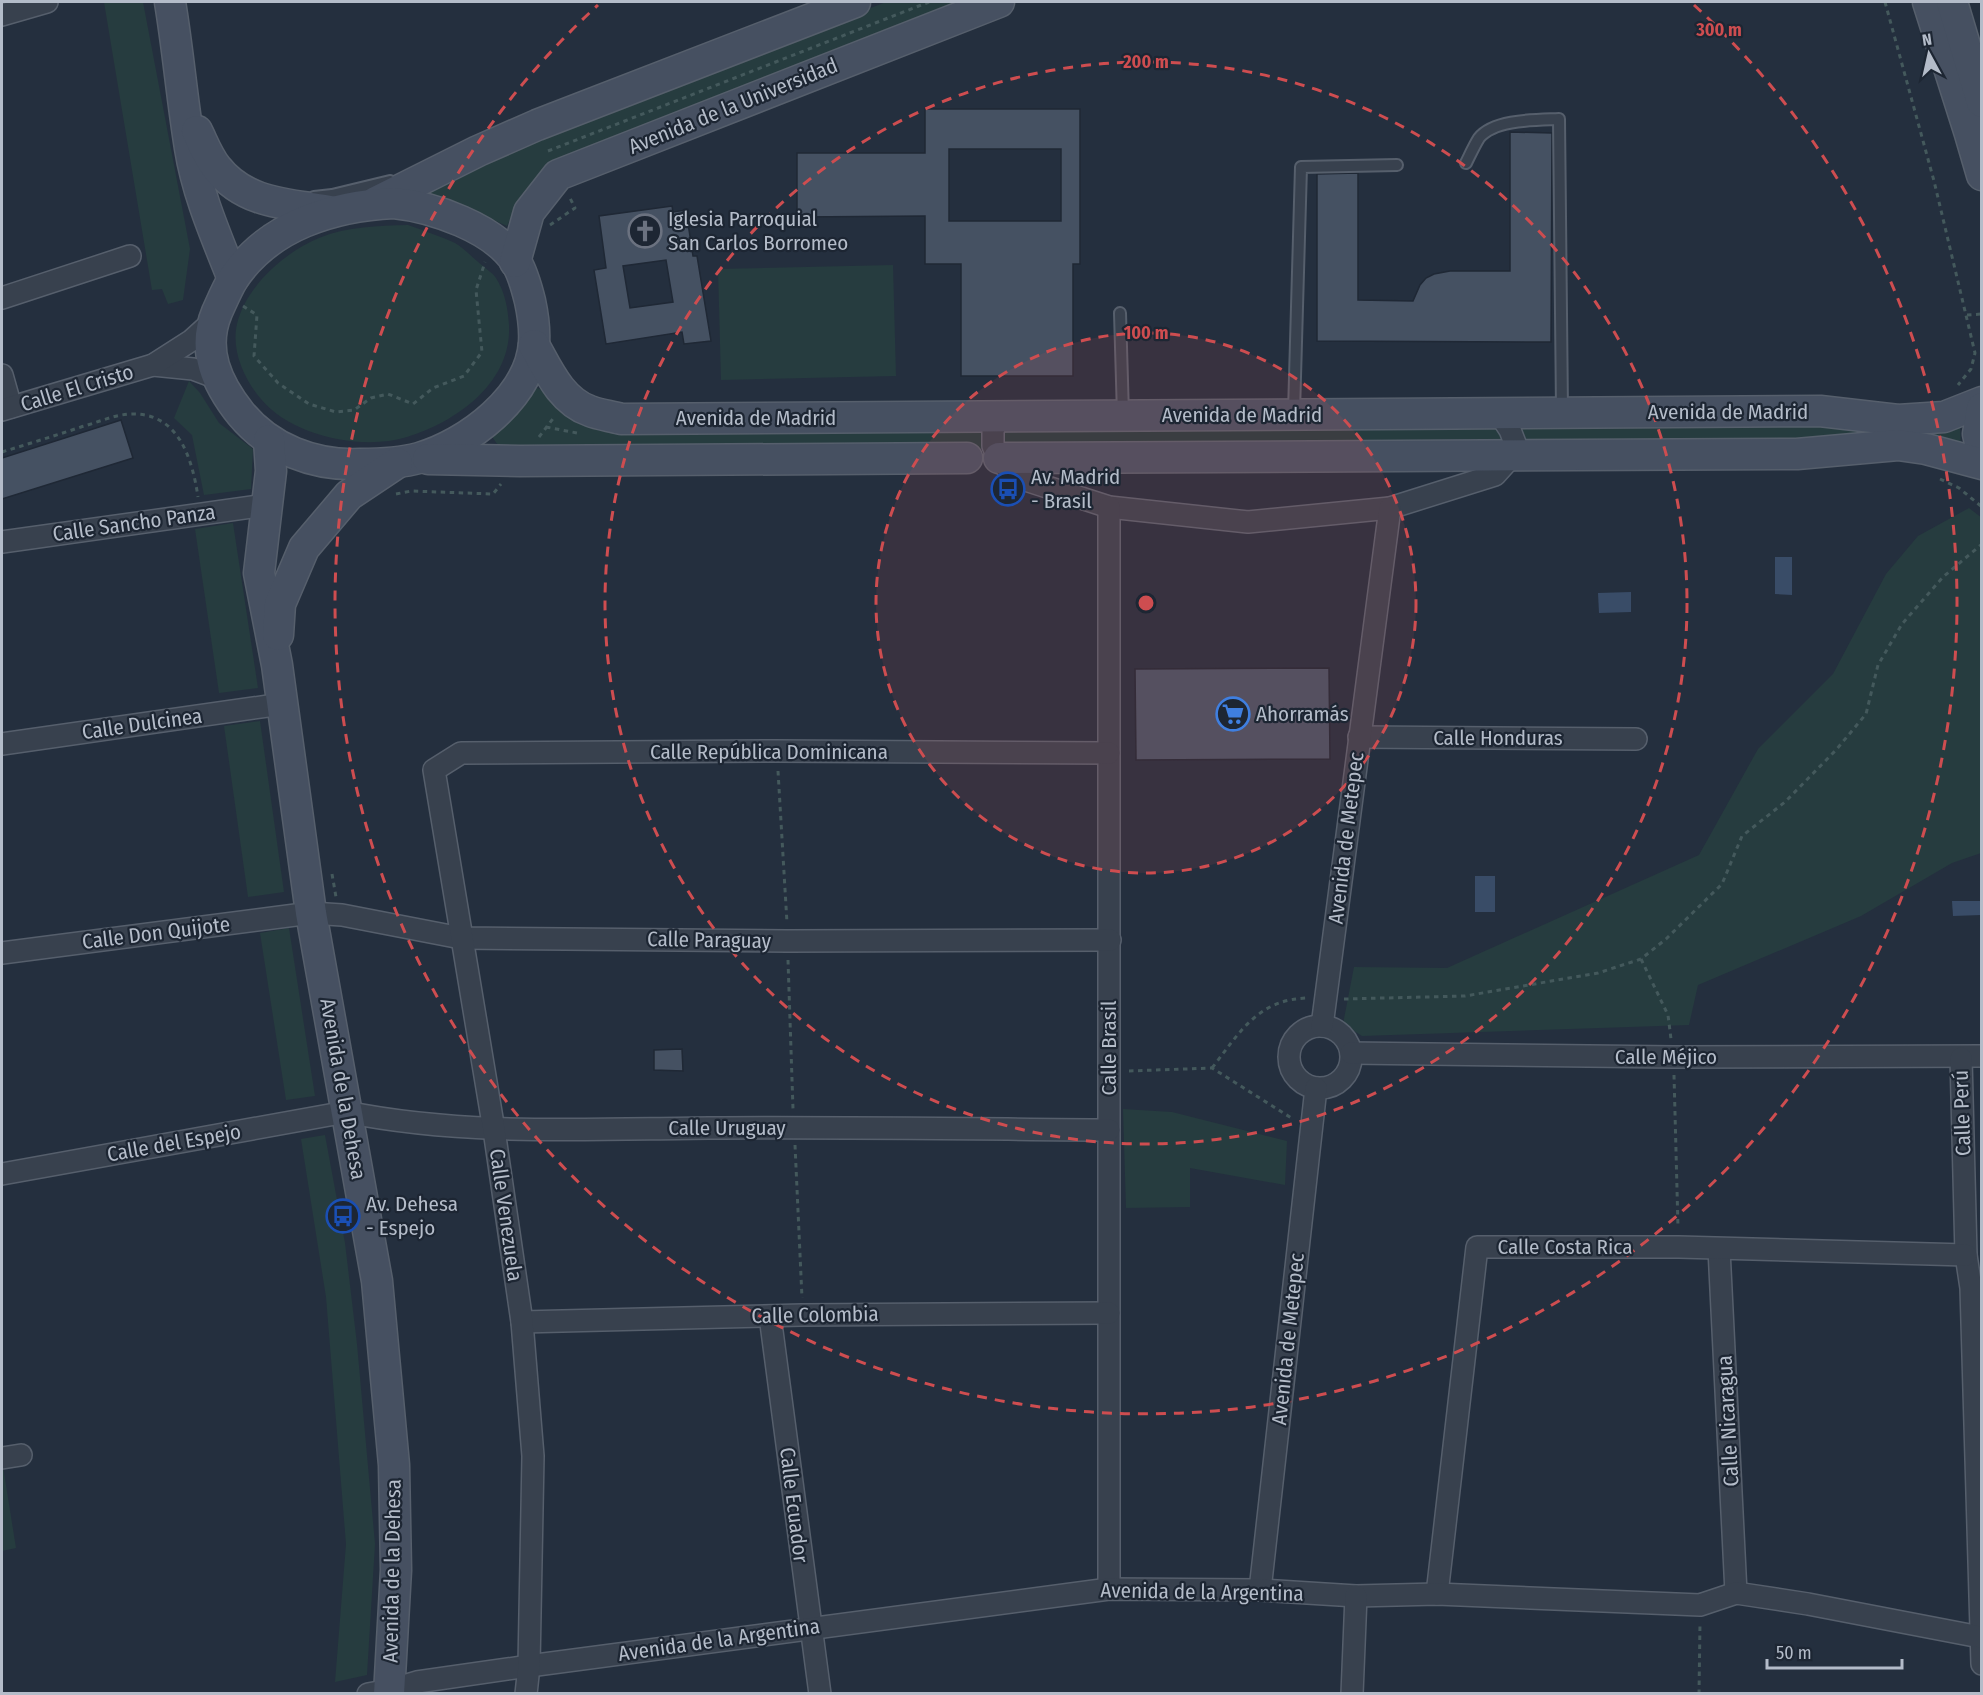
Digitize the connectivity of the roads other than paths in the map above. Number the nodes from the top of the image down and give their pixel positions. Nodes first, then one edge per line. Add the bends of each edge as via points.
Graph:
1 (47, 2) edge
2 (170, 2) edge
3 (855, 2) edge
4 (999, 2) edge
5 (1928, 2) edge
6 (1952, 2) edge
7 (2, 15) edge
8 (746, 73) junction
9 (1982, 102) edge
10 (185, 109) junction
11 (548, 150) junction
12 (478, 151) junction
13 (1466, 163) dead end
14 (1397, 165) dead end
15 (1982, 175) edge
16 (266, 201) junction
17 (372, 204) junction
18 (333, 211) junction
19 (130, 256) dead end
20 (501, 258) junction
21 (2, 298) edge
22 (223, 300) junction
23 (1120, 313) dead end
24 (534, 345) junction
25 (153, 365) junction
26 (2, 375) edge
27 (217, 378) junction
28 (1982, 402) edge
29 (1982, 408) edge
30 (6, 409) edge
31 (1498, 413) junction
32 (1562, 413) junction
33 (1294, 415) junction
34 (1123, 416) junction
35 (1000, 417) junction
36 (269, 440) junction
37 (1982, 452) edge
38 (1514, 455) junction
39 (967, 458) joint
40 (999, 458) junction
41 (409, 460) junction
42 (1982, 464) edge
43 (266, 505) junction
44 (1108, 507) junction
45 (1390, 508) junction
46 (2, 542) edge
47 (276, 665) junction
48 (282, 705) junction
49 (1359, 738) junction
50 (1636, 739) dead end
51 (2, 744) edge
52 (1109, 753) junction
53 (434, 770) joint
54 (311, 913) junction
55 (461, 938) junction
56 (1110, 940) junction
57 (2, 953) edge
58 (1322, 1026) junction
59 (1351, 1053) junction
60 (1971, 1057) edge
61 (1316, 1088) junction
62 (346, 1112) junction
63 (494, 1130) junction
64 (1109, 1130) junction
65 (2, 1174) edge
66 (1719, 1249) junction
67 (1966, 1255) junction
68 (1109, 1313) junction
69 (770, 1316) junction
70 (522, 1322) junction
71 (1109, 1589) junction
72 (1260, 1590) junction
73 (1736, 1593) junction
74 (1437, 1594) junction
75 (1356, 1596) junction
76 (810, 1628) junction
77 (1980, 1637) junction
78 (1982, 1664) edge
79 (529, 1666) junction
80 (382, 1692) edge
81 (526, 1694) edge
82 (820, 1694) edge
83 (1352, 1694) edge

1 - 7 street
2 - 10 street
3 - 8 street, Avenida de la Universidad
4 - 8 street, Avenida de la Universidad
5 - 15 street
6 - 9 street
8 - 11 street, Avenida de la Universidad
8 - 11 street, Avenida de la Universidad
10 - 16 street via 216,167 238,189
10 - 22 street
11 - 12 street, Avenida de la Universidad
11 - 20 street via 529,212
12 - 16 lane via 332,195
12 - 17 street, Avenida de la Universidad
13 - 32 lane via 1480,136 1494,128 1514,121 1559,118
14 - 33 lane via 1301,167
16 - 18 street
17 - 18 street
17 - 20 street via 417,205 448,216 481,232
18 - 22 street via 290,227 267,243 248,260
19 - 21 street
20 - 24 street via 529,298
22 - 25 street, Calle El Cristo via 192,340
22 - 27 street via 210,339
23 - 34 lane
24 - 35 street, Avenida de Madrid via 568,398 588,411 621,419
24 - 41 street via 514,391 482,427 449,447
25 - 27 street, Calle El Cristo via 193,369
25 - 30 street, Calle El Cristo
26 - 30 street
27 - 36 street via 254,429
28 - 32 street, Avenida de Madrid via 1944,417 1898,420 1820,411
29 - 37 street via 1978,434
31 - 32 street, Avenida de Madrid
31 - 33 street, Avenida de Madrid
31 - 38 street via 1515,443
33 - 34 street, Avenida de Madrid
34 - 35 street, Avenida de Madrid
35 - 40 street via 992,438
36 - 41 street via 293,453 343,465
36 - 43 street, Avenida de la Dehesa via 271,471
38 - 40 street, Avenida de Madrid
38 - 42 street, Avenida de Madrid via 1797,454 1898,446
38 - 45 street via 1495,475
39 - 40 street, Avenida de Madrid
39 - 41 street, Avenida de Madrid
40 - 44 street via 1013,476
41 - 47 street, Avenida de la Dehesa via 349,495 304,548 280,604
43 - 46 street, Calle Sancho Panza
43 - 47 street, Avenida de la Dehesa via 259,573
44 - 45 street via 1248,522
44 - 52 street, Calle Brasil
45 - 49 street, Avenida de Metepec
47 - 48 street, Avenida de la Dehesa
48 - 51 street, Calle Dulcinea
48 - 54 street, Avenida de la Dehesa
49 - 50 street, Calle Honduras
49 - 58 street, Avenida de Metepec
52 - 53 street, Calle República Dominicana via 461,753
52 - 56 street, Calle Brasil
53 - 55 street, Calle Venezuela
54 - 55 street, Calle Paraguay via 342,915
54 - 57 street, Calle Don Quijote
54 - 62 street, Avenida de la Dehesa
55 - 56 street, Calle Paraguay
55 - 63 street, Calle Venezuela
56 - 64 street, Calle Brasil
58 - 59 street via 1342,1034
58 - 61 street via 1302,1031 1294,1039 1288,1059 1297,1078
59 - 60 street, Calle Méjico
59 - 61 street via 1342,1079
60 - 67 street, Calle Perú
61 - 72 street, Avenida de Metepec
62 - 63 street, Calle Uruguay
62 - 65 street, Calle del Espejo
62 - 80 street, Avenida de la Dehesa via 377,1281 394,1465 396,1570
63 - 64 street, Calle Uruguay
63 - 70 street, Calle Venezuela
64 - 68 street, Calle Brasil
66 - 67 street, Calle Costa Rica
66 - 73 street, Calle Nicaragua
66 - 74 street, Calle Costa Rica via 1477,1247
67 - 77 street, Calle Perú via 1971,1288
68 - 69 street, Calle Colombia
68 - 71 street, Calle Brasil
69 - 70 street, Calle Colombia
69 - 76 street, Calle Ecuador
70 - 79 street, Calle Venezuela via 533,1456
71 - 72 street, Avenida de la Argentina
71 - 76 street, Avenida de la Argentina
72 - 75 street, Avenida de la Argentina
73 - 74 street, Avenida de la Argentina via 1700,1605
73 - 77 street, Avenida de la Argentina
74 - 75 street, Avenida de la Argentina
75 - 83 street
76 - 79 street, Avenida de la Argentina
76 - 82 street, Calle Ecuador
77 - 78 street, Calle Perú
79 - 80 street, Avenida de la Argentina via 417,1682
79 - 81 street, Calle Venezuela

